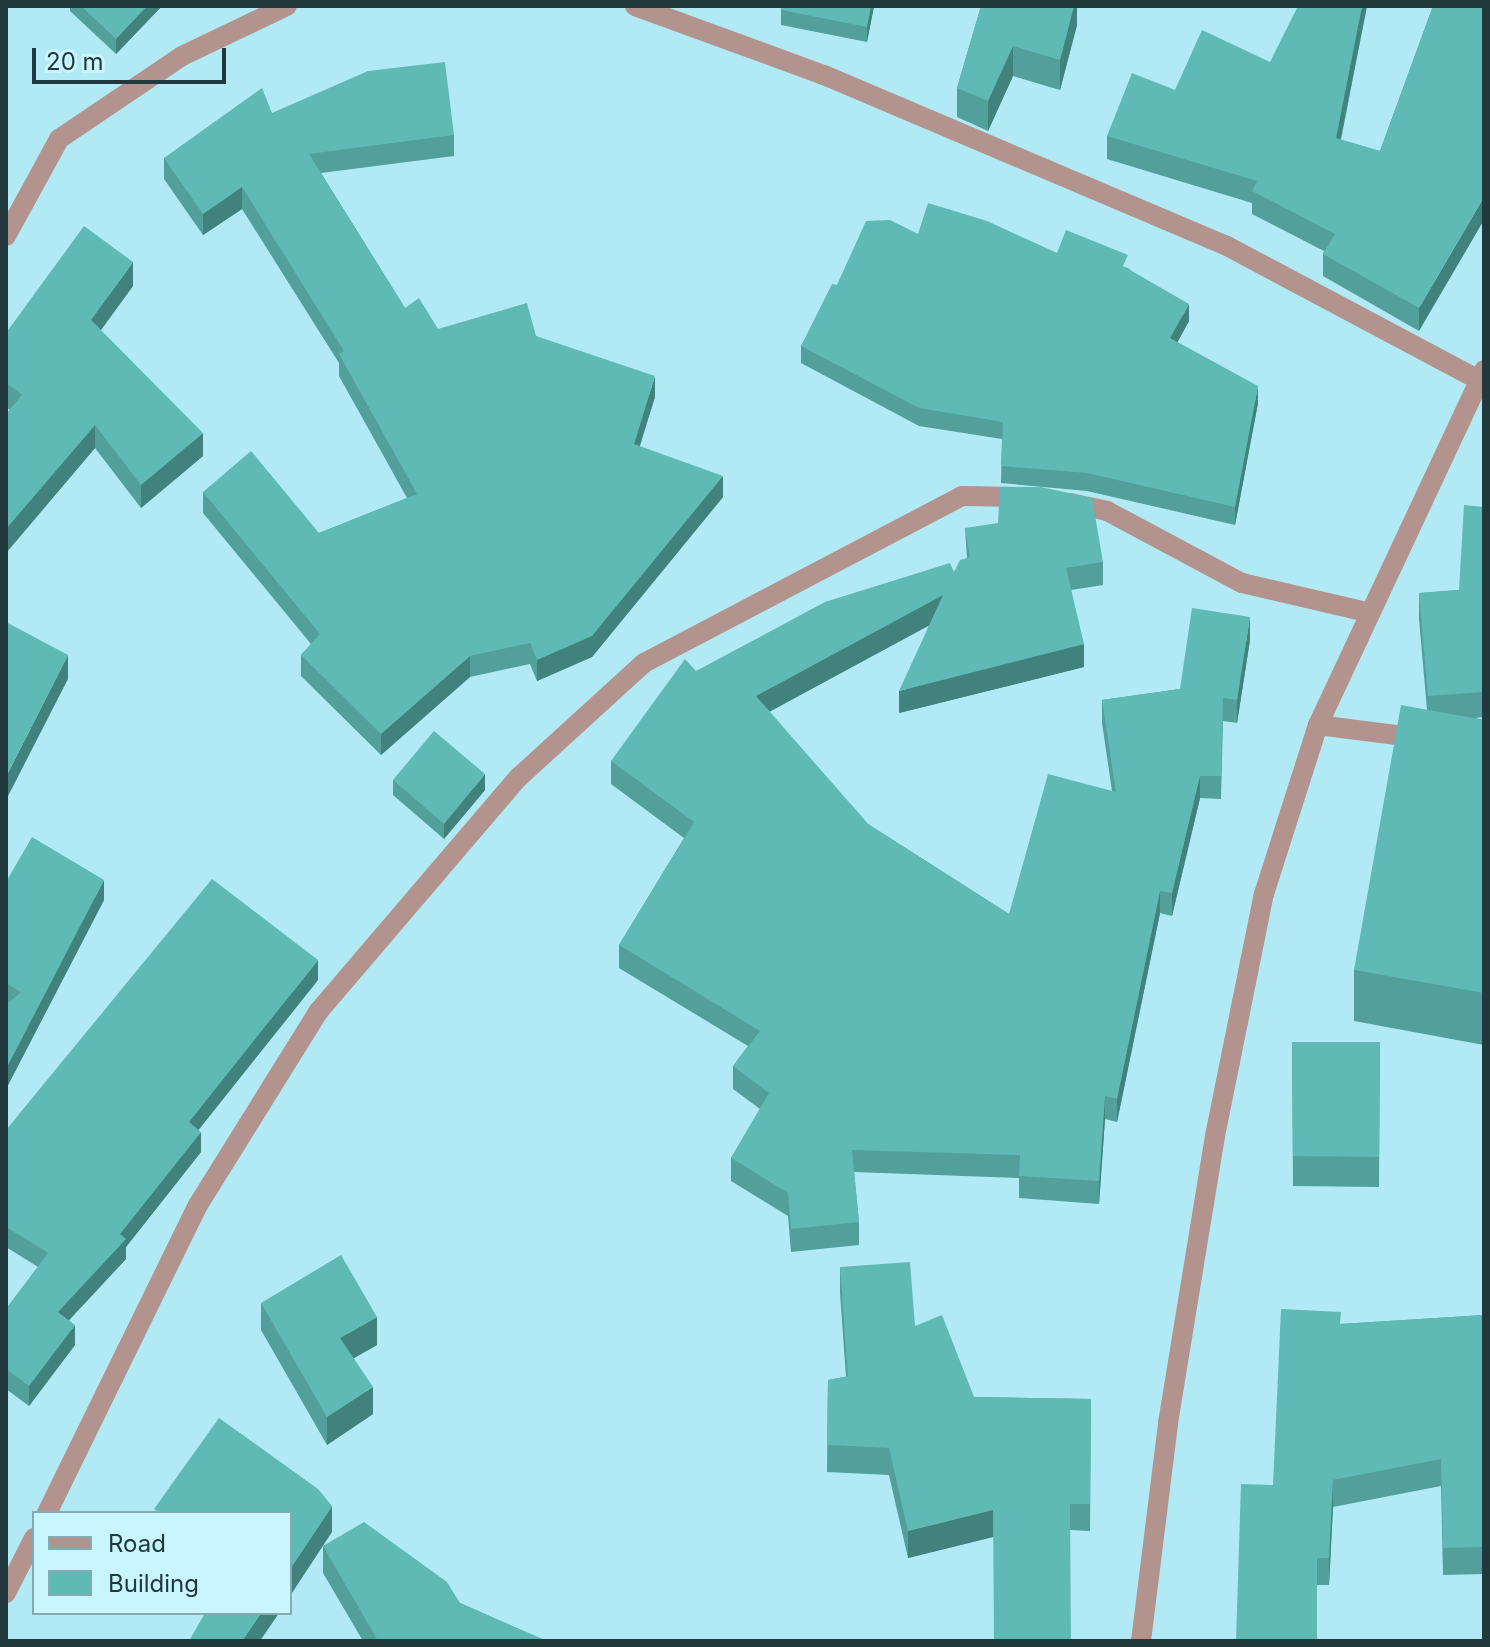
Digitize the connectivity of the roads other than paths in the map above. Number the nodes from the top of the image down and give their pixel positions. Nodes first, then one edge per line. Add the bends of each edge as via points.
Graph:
1 (287, 6) edge
2 (635, 6) edge
3 (6, 236) edge
4 (1482, 375) edge
5 (1367, 612) junction
6 (1318, 725) junction
7 (1439, 740) edge
8 (48, 1511) edge
9 (32, 1542) edge
10 (6, 1593) edge
11 (1141, 1641) edge

1 - 3 street via 182,56 59,139
2 - 4 street via 824,75 1227,246
4 - 5 street
5 - 6 street
5 - 8 street via 1242,583 1107,511 1042,497 962,496 644,663 519,777 318,1012 198,1205
6 - 7 street
6 - 11 street via 1264,894 1215,1136 1168,1423
9 - 10 street

